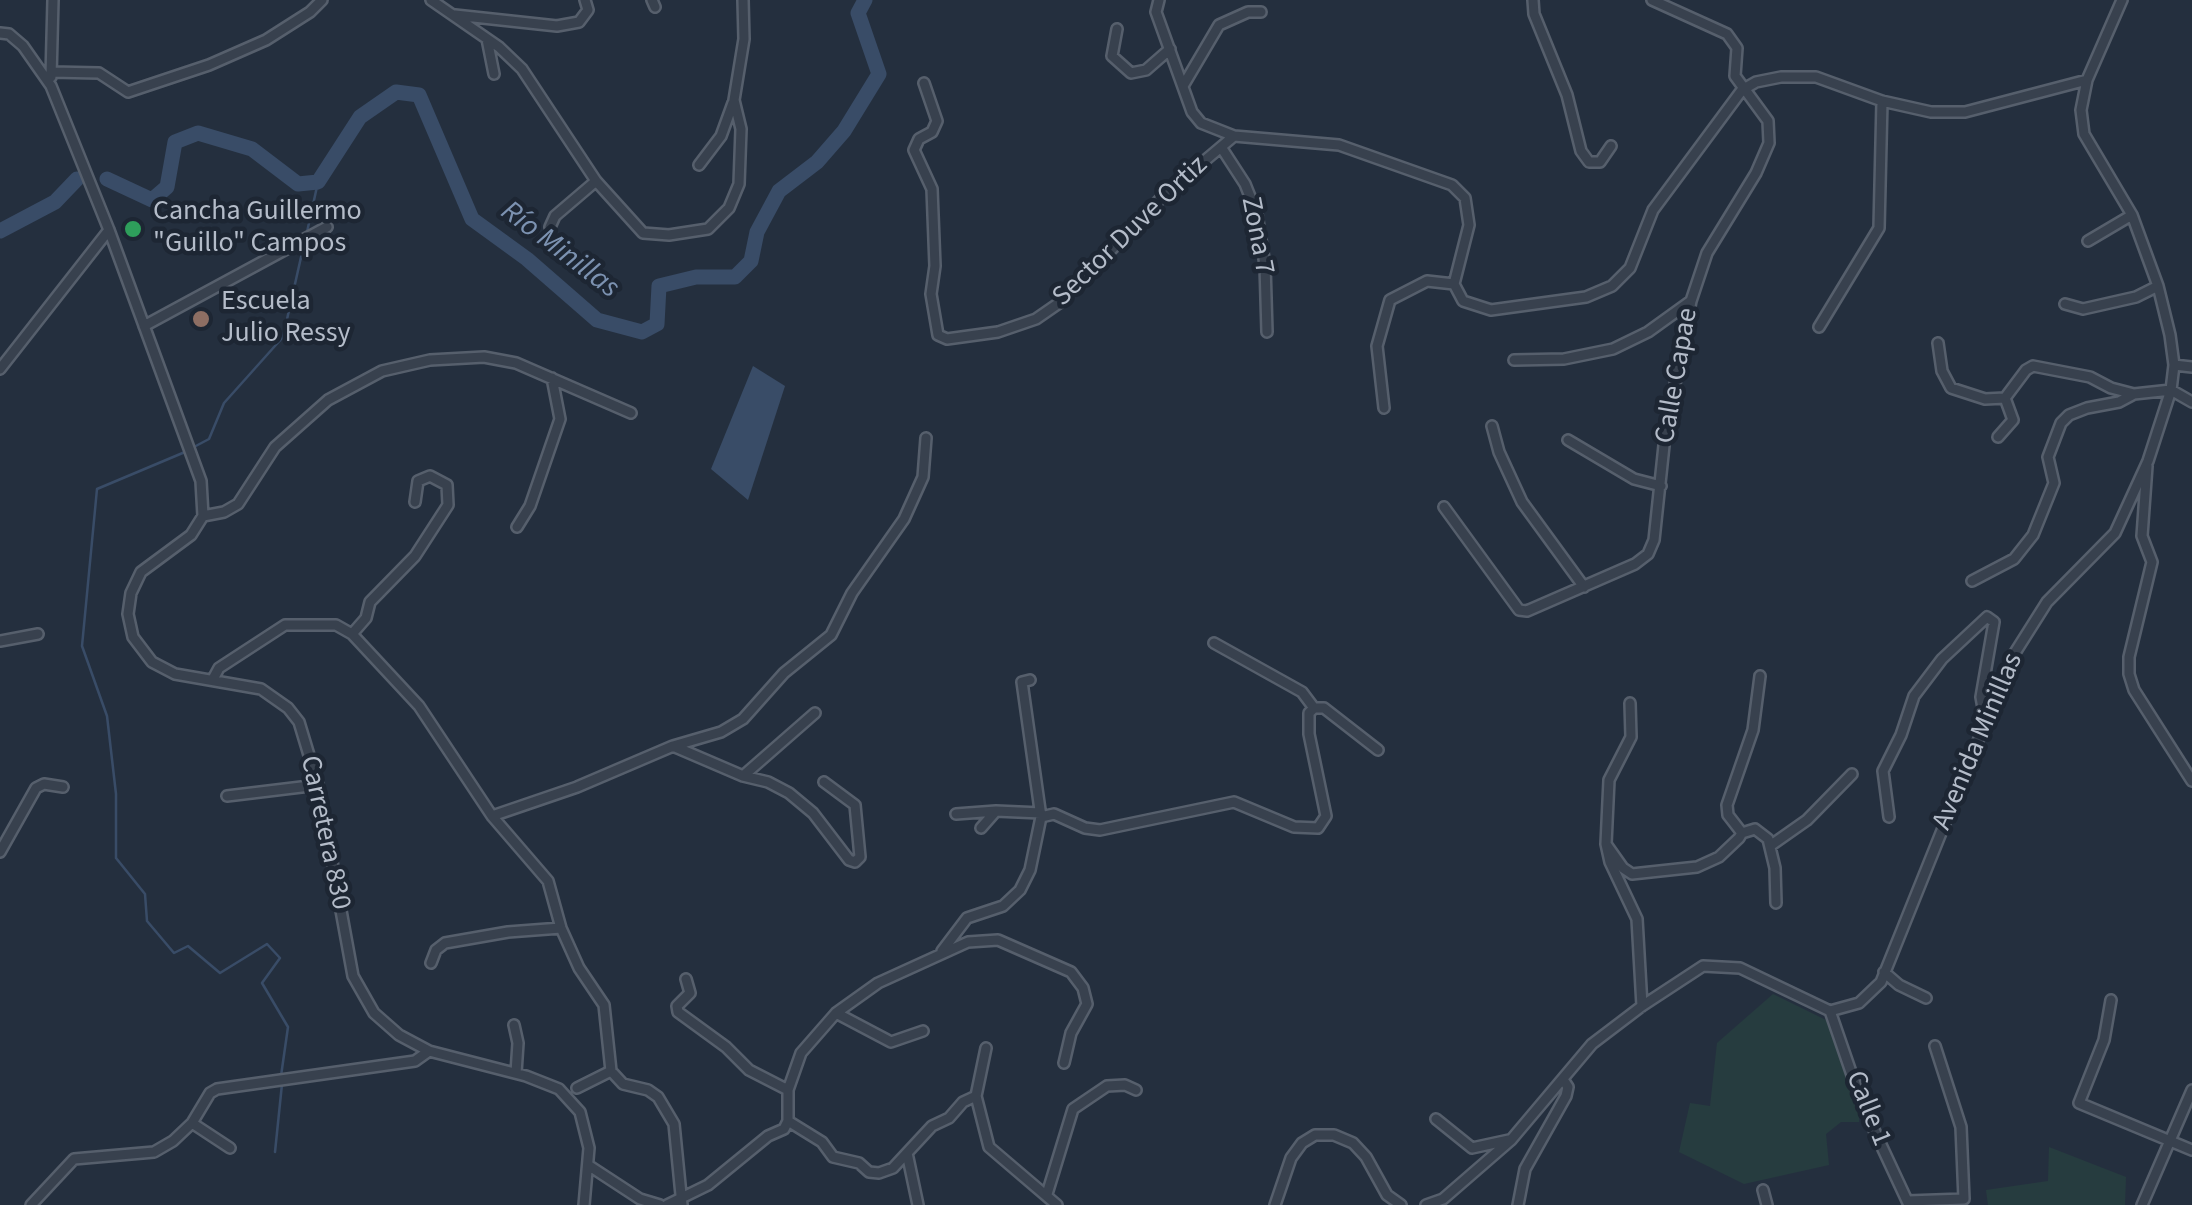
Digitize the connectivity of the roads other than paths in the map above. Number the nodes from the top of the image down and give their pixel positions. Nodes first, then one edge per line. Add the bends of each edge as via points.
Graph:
1 (53, 0) edge
2 (322, 0) edge
3 (431, 0) edge
4 (585, 0) edge
5 (743, 0) edge
6 (1159, 0) edge
7 (1533, 0) edge
8 (1652, 0) edge
9 (2122, 0) edge
10 (1261, 12) dead end
11 (452, 15) junction
12 (1117, 30) dead end
13 (0, 33) edge
14 (487, 39) junction
15 (1170, 49) junction
16 (51, 72) junction
17 (494, 74) dead end
18 (2087, 80) junction
19 (924, 83) dead end
20 (51, 86) junction
21 (1183, 86) junction
22 (1742, 90) junction
23 (734, 100) junction
24 (1882, 101) junction
25 (1234, 136) junction
26 (1611, 146) dead end
27 (1220, 147) junction
28 (699, 165) dead end
29 (596, 181) junction
30 (2132, 215) junction
31 (326, 227) dead end
32 (550, 227) dead end
33 (109, 230) junction
34 (2088, 241) dead end
35 (1454, 284) junction
36 (2158, 286) junction
37 (1691, 300) junction
38 (2064, 304) dead end
39 (144, 326) junction
40 (1820, 326) dead end
41 (1267, 332) dead end
42 (1938, 342) dead end
43 (1514, 360) dead end
44 (2174, 365) junction
45 (2192, 367) edge
46 (0, 369) edge
47 (552, 378) junction
48 (2171, 390) junction
49 (2134, 394) junction
50 (2005, 398) junction
51 (2192, 402) edge
52 (1384, 408) dead end
53 (631, 414) dead end
54 (1492, 426) dead end
55 (1998, 437) dead end
56 (926, 438) dead end
57 (1568, 440) dead end
58 (2148, 460) junction
59 (1661, 486) junction
60 (416, 502) dead end
61 (1444, 507) dead end
62 (203, 516) junction
63 (517, 527) dead end
64 (1972, 581) dead end
65 (1584, 587) junction
66 (38, 634) dead end
67 (352, 634) junction
68 (0, 641) edge
69 (1214, 643) dead end
70 (1760, 676) dead end
71 (213, 679) junction
72 (1030, 680) dead end
73 (1630, 703) dead end
74 (1314, 708) junction
75 (816, 713) dead end
76 (1985, 722) junction
77 (673, 746) junction
78 (1378, 750) dead end
79 (1852, 774) dead end
80 (742, 776) junction
81 (2192, 781) edge
82 (824, 782) dead end
83 (318, 785) junction
84 (62, 787) dead end
85 (227, 796) dead end
86 (996, 811) junction
87 (956, 814) dead end
88 (1041, 815) junction
89 (492, 816) junction
90 (1888, 816) dead end
91 (981, 828) dead end
92 (1742, 832) junction
93 (1606, 844) junction
94 (1770, 846) junction
95 (0, 852) edge
96 (1776, 903) dead end
97 (561, 928) junction
98 (940, 953) junction
99 (431, 962) dead end
100 (1884, 972) junction
101 (686, 979) dead end
102 (1926, 998) dead end
103 (2112, 1000) dead end
104 (1642, 1006) junction
105 (1830, 1010) junction
106 (836, 1013) junction
107 (514, 1025) dead end
108 (922, 1031) dead end
109 (1935, 1046) dead end
110 (986, 1048) dead end
111 (428, 1051) junction
112 (1064, 1064) dead end
113 (611, 1071) junction
114 (516, 1073) junction
115 (1564, 1081) junction
116 (577, 1088) dead end
117 (788, 1090) junction
118 (1136, 1090) dead end
119 (2192, 1090) edge
120 (976, 1096) junction
121 (1436, 1119) dead end
122 (788, 1121) junction
123 (192, 1124) junction
124 (1512, 1140) junction
125 (2172, 1141) junction
126 (230, 1148) dead end
127 (2192, 1150) edge
128 (907, 1153) junction
129 (588, 1165) junction
130 (1763, 1190) dead end
131 (1047, 1194) junction
132 (681, 1203) edge
133 (1908, 1203) edge
134 (31, 1205) edge
135 (584, 1205) edge
136 (663, 1205) edge
137 (918, 1205) edge
138 (1058, 1205) edge
139 (1275, 1205) edge
140 (1401, 1205) edge
141 (1426, 1205) edge
142 (1518, 1205) edge
143 (1767, 1205) edge
144 (2142, 1205) edge

1 - 16 street
2 - 16 street via 266,40 128,92 98,73
3 - 11 street
4 - 11 street via 588,10 579,22 558,26
5 - 23 street
6 - 15 street via 1156,12
7 - 26 street via 1581,151 1589,162 1600,162
8 - 22 street via 1727,34 1738,48 1735,76
9 - 18 street, Avenida Minillas
10 - 21 street via 1219,25
11 - 14 street
12 - 15 street via 1112,56 1131,73 1146,70
13 - 20 street via 23,46
14 - 17 street
14 - 29 street via 522,69
15 - 21 street
16 - 20 street
18 - 24 street via 1965,112
18 - 30 street, Avenida Minillas via 2084,134
19 - 27 street, Sector Duve Ortiz via 937,121 914,150 932,189 931,294 938,335 947,339 998,332 1062,302
20 - 33 street
21 - 25 street via 1201,124
22 - 24 street via 1781,76 1816,77
22 - 35 street via 1653,210 1630,268 1612,286 1586,297 1491,310 1463,301
22 - 37 street, Calle Capae via 1768,121 1769,143 1707,253
23 - 28 street via 721,136
23 - 29 street via 741,129 739,184 729,208 708,228 643,233
24 - 40 street via 1879,228
25 - 27 street, Sector Duve Ortiz
25 - 35 street via 1340,145 1452,185 1465,198 1469,225
27 - 41 street, Zona 7 via 1257,214
29 - 32 street
30 - 34 street
30 - 36 street, Avenida Minillas
31 - 39 street
33 - 39 street
33 - 46 street
35 - 52 street via 1427,282 1390,300 1378,346
36 - 38 street via 2136,298 2083,308
36 - 44 street, Avenida Minillas
37 - 43 street via 1614,350
37 - 59 street, Calle Capae
39 - 62 street via 201,482
42 - 50 street via 1951,388
44 - 45 street
44 - 48 street, Avenida Minillas
47 - 53 street, Carretera 830
47 - 62 street, Carretera 830 via 484,357 382,371 328,400 275,447 238,504
47 - 63 street via 560,418
48 - 49 street
48 - 51 street
48 - 58 street, Avenida Minillas
49 - 50 street via 2090,376 2034,366
49 - 64 street via 2061,423 2048,457 2054,483 2033,535 2014,559
50 - 55 street via 2013,420
54 - 65 street via 1522,502
56 - 77 street via 923,478 904,519 831,635 742,718 721,732
57 - 59 street via 1634,479
58 - 76 street, Avenida Minillas via 2115,533 2047,602 2011,659
58 - 81 street via 2142,536 2152,562 2130,674
59 - 65 street, Calle Capae via 1648,554
60 - 67 street via 418,482 430,476 447,484 448,505 440,518
61 - 65 street, Calle Capae via 1518,610
62 - 71 street, Carretera 830 via 191,535 141,572 128,614 133,638 152,662 175,674
66 - 68 street
67 - 71 street via 336,625 284,625
67 - 89 street via 419,706
69 - 74 street via 1302,692
70 - 92 street via 1753,730 1727,806
71 - 83 street, Carretera 830 via 261,689 288,708 300,722
72 - 88 street via 1022,682
73 - 93 street via 1631,737 1609,780
74 - 78 street via 1324,708
74 - 88 street via 1309,734 1326,816 1318,828 1294,827 1234,802 1100,830
75 - 80 street
76 - 90 street via 1980,697 1994,622 1987,617 1914,696 1884,771
76 - 100 street, Avenida Minillas
77 - 80 street
77 - 89 street
79 - 94 street
80 - 82 street via 789,793 855,862 855,805
83 - 85 street
83 - 111 street, Carretera 830 via 353,976 374,1013
84 - 95 street via 36,788
86 - 87 street
86 - 88 street
86 - 91 street
88 - 98 street via 1020,890 1002,906 967,918
89 - 97 street via 548,881
92 - 93 street via 1697,867 1632,874
92 - 94 street via 1762,832
93 - 104 street via 1637,919
94 - 96 street
97 - 99 street via 446,943
97 - 113 street via 604,1005
98 - 106 street via 878,982
98 - 112 street via 998,940 1071,972 1086,1004
100 - 102 street
100 - 105 street, Avenida Minillas via 1859,1003
101 - 117 street via 690,993 678,1012 749,1070
103 - 125 street via 2079,1103
104 - 105 street via 1702,966 1720,965
104 - 115 street via 1592,1044
105 - 133 street, Calle 1 via 1862,1104
106 - 108 street via 891,1042
106 - 117 street via 801,1053
107 - 114 street
109 - 133 street via 1961,1126 1964,1199
110 - 120 street
111 - 114 street, Carretera 830
111 - 123 street via 416,1061 216,1089
113 - 116 street
113 - 132 street via 623,1084 658,1098 674,1124
114 - 129 street, Carretera 830 via 558,1090 580,1112
115 - 124 street
115 - 142 street via 1566,1096 1525,1169
117 - 122 street
118 - 131 street via 1107,1086 1073,1110
119 - 125 street
120 - 128 street
120 - 131 street via 989,1148
121 - 124 street via 1472,1148
122 - 128 street via 833,1157 859,1162 870,1172 893,1168
122 - 132 street
123 - 126 street
123 - 134 street via 154,1152 74,1159
124 - 141 street via 1443,1200
125 - 127 street
125 - 144 street
128 - 137 street
129 - 135 street, Carretera 830
129 - 136 street via 640,1199
130 - 143 street
131 - 138 street
132 - 136 street
139 - 140 street via 1302,1143 1334,1135 1354,1144

